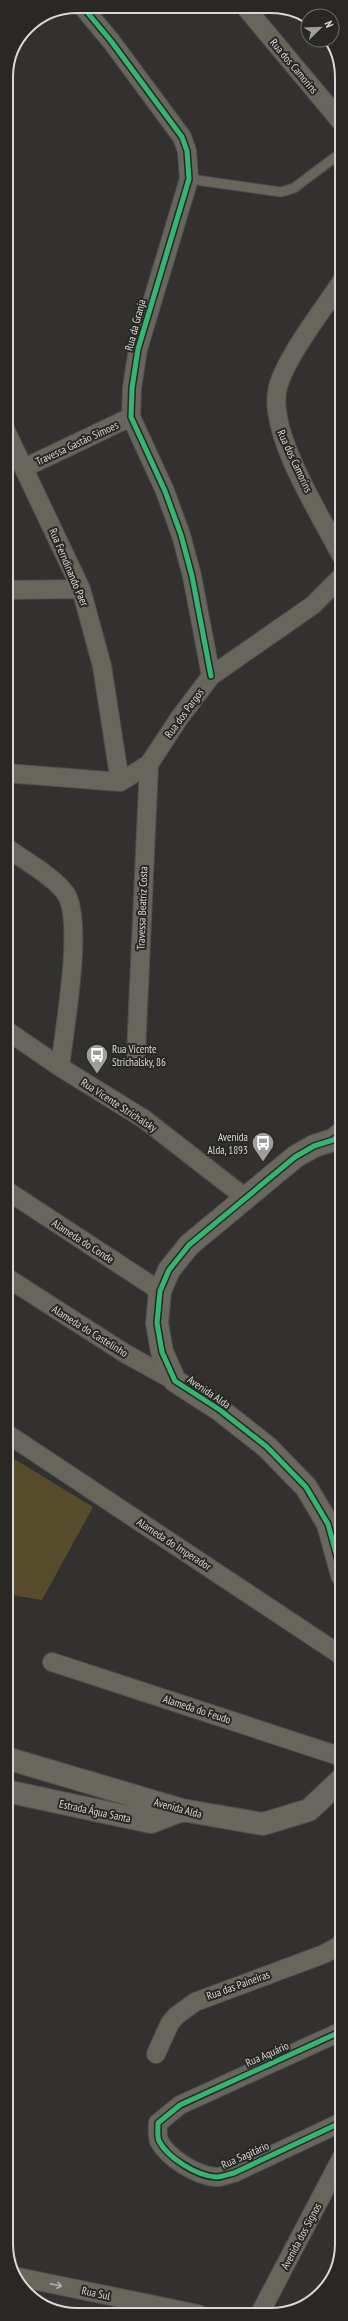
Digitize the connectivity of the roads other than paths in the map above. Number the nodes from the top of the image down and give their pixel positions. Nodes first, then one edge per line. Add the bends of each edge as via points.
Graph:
1 (88, 13) edge
2 (250, 13) edge
3 (335, 115) edge
4 (335, 157) edge
5 (189, 179) junction
6 (335, 292) edge
7 (131, 418) junction
8 (13, 445) edge
9 (24, 468) junction
10 (335, 543) edge
11 (335, 583) edge
12 (81, 588) junction
13 (13, 590) edge
14 (212, 676) junction
15 (149, 764) junction
16 (13, 774) edge
17 (120, 782) junction
18 (13, 852) edge
19 (13, 1035) edge
20 (136, 1053) dead end
21 (60, 1067) junction
22 (335, 1138) edge
23 (13, 1195) edge
24 (247, 1199) junction
25 (13, 1281) edge
26 (160, 1291) junction
27 (175, 1381) junction
28 (13, 1438) edge
29 (335, 1550) edge
30 (335, 1651) edge
31 (52, 1662) dead end
32 (335, 1755) edge
33 (13, 1760) edge
34 (335, 1786) edge
35 (13, 1792) edge
36 (182, 1810) junction
37 (335, 1948) edge
38 (335, 2034) edge
39 (156, 2054) dead end
40 (201, 2095) joint
41 (335, 2125) edge
42 (333, 2193) edge
43 (24, 2278) edge
44 (169, 2308) edge
45 (263, 2308) edge

1 - 5 street, Rua da Granja via 182,136 187,151
2 - 3 street, Rua dos Camorins
4 - 5 lane via 294,188 281,192
5 - 7 street, Rua da Granja via 138,349 132,388
6 - 10 street, Rua dos Camorins via 286,368 278,387 275,408 288,452
7 - 9 street, Travessa Gastão Simoes
7 - 14 street, Rua da Granja via 165,492 181,535
8 - 9 street, Rua Ferndinando Paer
9 - 12 street, Rua Ferndinando Paer
11 - 14 street, Rua dos Pargos via 313,605
12 - 13 street
12 - 17 street, Rua Ferndinando Paer via 102,666
14 - 15 street, Rua dos Pargos via 180,717
15 - 17 street, Rua dos Pargos
15 - 20 street, Travessa Beatriz Costa
16 - 17 street
18 - 21 street via 51,880 66,895 72,914 73,944
19 - 21 street, Rua Vicente Strichalsky
21 - 24 street, Rua Vicente Strichalsky via 144,1119
22 - 24 street, Avenida Alda via 314,1146 295,1158
23 - 26 street, Alameda do Conde
24 - 26 street, Avenida Alda via 190,1245 169,1270
25 - 27 street, Alameda do Castelinho via 126,1354
26 - 27 street, Avenida Alda via 157,1323 162,1352
27 - 29 street, Avenida Alda via 220,1410 268,1447 306,1487 328,1524
28 - 30 street, Alameda do Imperador
31 - 32 street, Alameda do Feudo
33 - 36 street, Avenida Alda
34 - 36 street, Avenida Alda via 309,1810 263,1824
35 - 36 street, Estrada Água Santa via 151,1822
37 - 39 street, Rua das Paineiras via 195,2002 173,2020
38 - 40 street, Rua Aquário
40 - 41 street, Rua Sagitário via 168,2113 158,2123 157,2131 159,2141 171,2154 196,2172 208,2176 218,2177 234,2173
42 - 45 street, Avenida dos Signos
43 -> 44 street, Rua Sul

